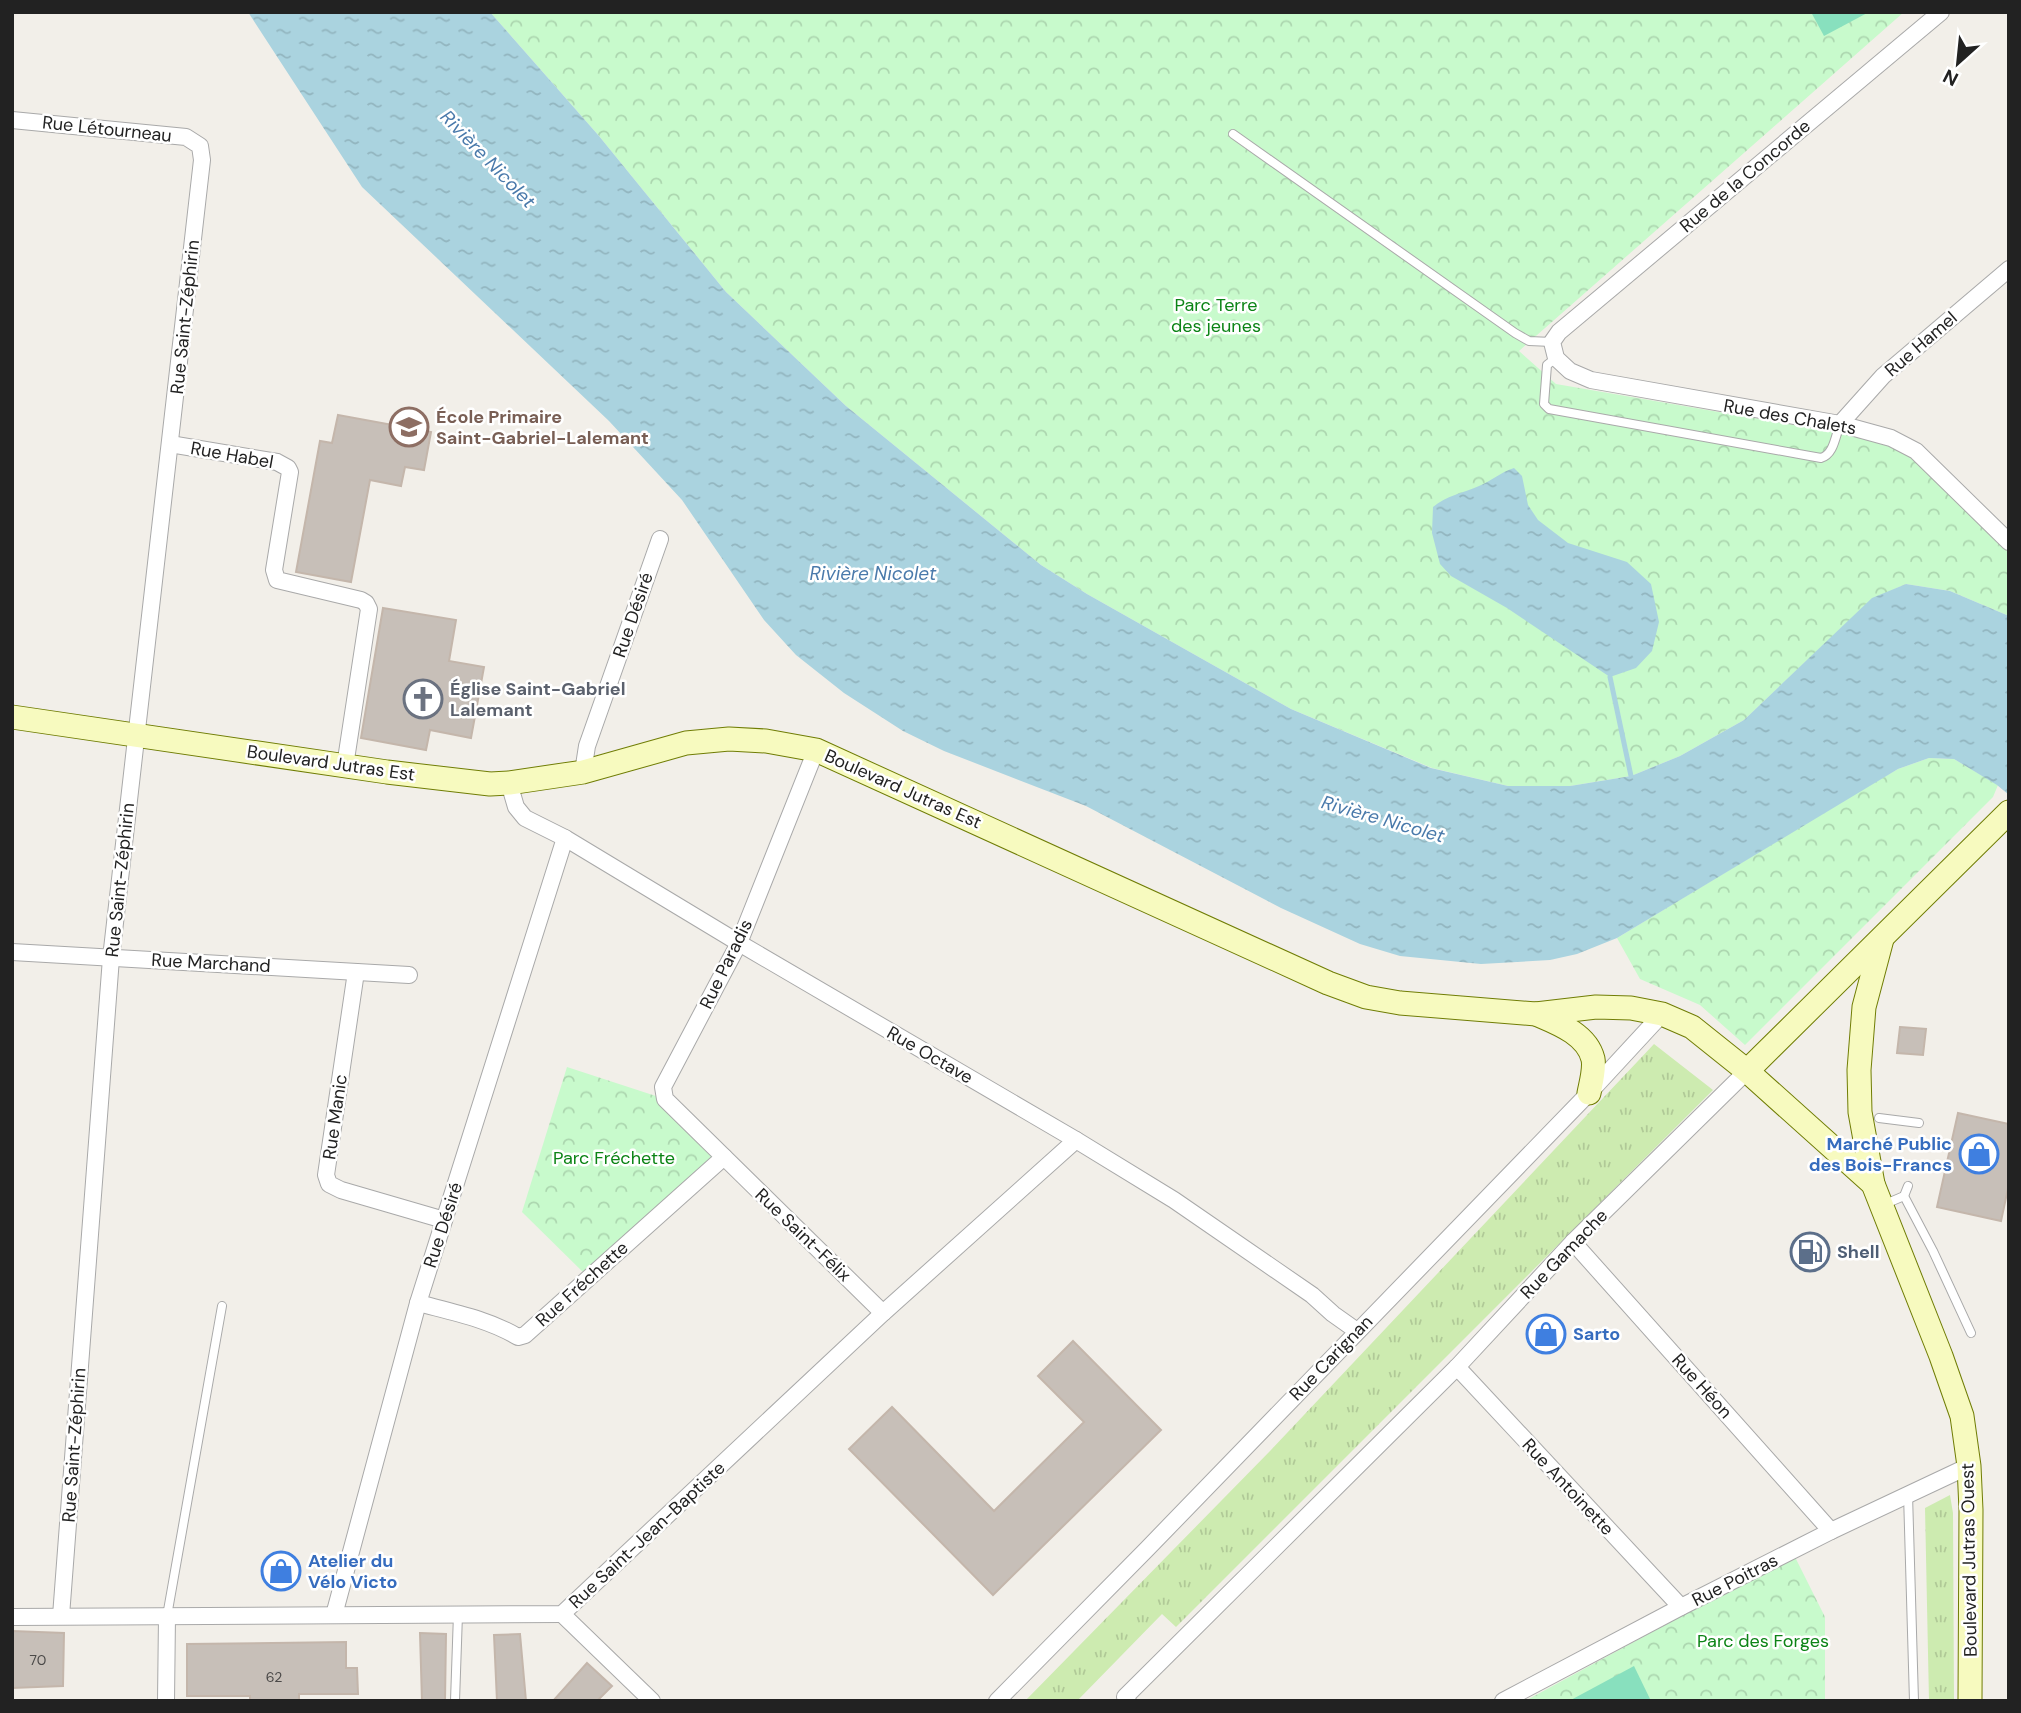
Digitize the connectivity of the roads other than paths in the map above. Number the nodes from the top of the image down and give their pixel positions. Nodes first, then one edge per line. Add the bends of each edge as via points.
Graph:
1 (1941, 12) edge
2 (12, 120) edge
3 (1233, 134) dead end
4 (200, 146) joint
5 (2009, 269) edge
6 (1554, 350) junction
7 (1840, 424) junction
8 (170, 444) junction
9 (660, 539) dead end
10 (2009, 542) edge
11 (12, 718) edge
12 (136, 735) junction
13 (816, 750) junction
14 (345, 766) junction
15 (583, 772) junction
16 (509, 783) junction
17 (2008, 813) edge
18 (565, 838) junction
19 (1882, 939) junction
20 (739, 943) junction
21 (12, 952) edge
22 (111, 958) junction
23 (356, 972) junction
24 (410, 975) dead end
25 (1536, 1014) junction
26 (1662, 1014) junction
27 (1747, 1071) junction
28 (1589, 1093) junction
29 (1880, 1118) dead end
30 (1919, 1123) dead end
31 (1076, 1140) junction
32 (723, 1157) junction
33 (1872, 1184) junction
34 (1908, 1186) dead end
35 (1904, 1196) junction
36 (1881, 1206) junction
37 (444, 1220) junction
38 (1573, 1242) junction
39 (418, 1303) junction
40 (222, 1306) dead end
41 (883, 1313) junction
42 (1357, 1331) junction
43 (1971, 1333) dead end
44 (1457, 1367) junction
45 (1969, 1466) junction
46 (1908, 1494) junction
47 (1831, 1531) junction
48 (1681, 1607) junction
49 (458, 1614) junction
50 (562, 1614) junction
51 (334, 1615) junction
52 (61, 1616) junction
53 (167, 1616) junction
54 (12, 1617) edge
55 (1126, 1699) edge
56 (166, 1701) edge
57 (456, 1701) edge
58 (652, 1701) edge
59 (997, 1701) edge
60 (1503, 1701) edge
61 (1914, 1701) edge
62 (1970, 1701) edge

1 - 6 street, Rue de la Concorde via 1569,323 1559,332
2 - 4 street, Rue Létourneau via 186,137
3 - 6 lane via 1515,333
4 - 8 street, Rue Saint-Zéphirin
5 - 7 street, Rue Hamel via 1883,376
6 - 7 street, Rue des Chalets via 1570,371 1591,380
6 - 7 lane via 1547,365 1544,404 1549,409 1821,458 1830,453
7 - 10 street, Rue des Chalets via 1891,438 1916,451
8 - 12 street, Rue Saint-Zéphirin
8 - 14 street, Rue Habel via 277,462 288,468 274,569 277,580 366,603 369,610
9 - 15 street, Rue Désiré via 587,746
11 - 12 main road, Boulevard Jutras Est
12 - 14 main road, Boulevard Jutras Est
12 - 22 street, Rue Saint-Zéphirin
13 - 15 main road, Boulevard Jutras Est via 766,741 686,743
13 - 20 street, Rue Paradis
13 - 25 main road, Boulevard Jutras Est via 1328,984 1400,1003
14 - 16 main road, Boulevard Jutras Est
15 - 16 main road, Boulevard Jutras Est
16 - 18 street, Rue Octave via 516,807 525,817
17 - 19 main road, Rue Gamache
18 - 20 street, Rue Octave
18 - 37 street, Rue Désiré
19 - 27 main road, Rue Gamache
19 - 33 main road via 1864,1007 1859,1070 1860,1112
20 - 31 street, Rue Octave
20 - 32 street, Rue Paradis via 663,1087 665,1099
21 - 22 street, Rue Marchand
22 - 23 street, Rue Marchand
22 - 52 street, Rue Saint-Zéphirin
23 - 24 street, Rue Marchand
23 - 37 street, Rue Manic via 326,1175 329,1184
25 - 26 main road, Boulevard Jutras Est via 1596,1007
25 - 28 main road via 1583,1040 1594,1061
26 - 27 main road, Boulevard Jutras Est via 1692,1027
26 - 28 street, Rue Carignan
27 - 33 main road, Boulevard Jutras Ouest
27 - 38 street, Rue Gamache
28 - 42 street, Rue Carignan
29 - 30 lane
31 - 41 street, Rue Saint-Jean-Baptiste
31 - 42 street, Rue Octave via 1242,1245
32 - 39 street, Rue Fréchette via 525,1335 518,1337 487,1322
32 - 41 street, Rue Saint-Félix
33 - 36 main road, Boulevard Jutras Ouest
34 - 35 lane
35 - 36 lane
35 - 43 lane
36 - 45 main road, Boulevard Jutras Ouest via 1962,1416
37 - 39 street, Rue Désiré
38 - 44 street, Rue Gamache
38 - 47 street, Rue Héon
39 - 51 street, Rue Désiré
40 - 53 lane
41 - 50 street, Rue Saint-Jean-Baptiste
42 - 59 street, Rue Carignan
44 - 48 street, Rue Antoinette
44 - 55 street, Rue Gamache
45 - 46 street, Rue Poitras
45 - 62 main road, Boulevard Jutras Ouest
46 - 47 street, Rue Poitras
46 - 61 lane
47 - 48 street, Rue Poitras
48 - 60 street, Rue Poitras
49 - 50 street, Rue Saint-Jean-Baptiste
49 - 51 street, Rue Saint-Jean-Baptiste
49 - 57 lane
50 - 58 street
51 - 53 street, Rue Saint-Jean-Baptiste
52 - 53 street, Rue Saint-Jean-Baptiste
52 - 54 street, Rue Saint-Jean-Baptiste
53 - 56 street

